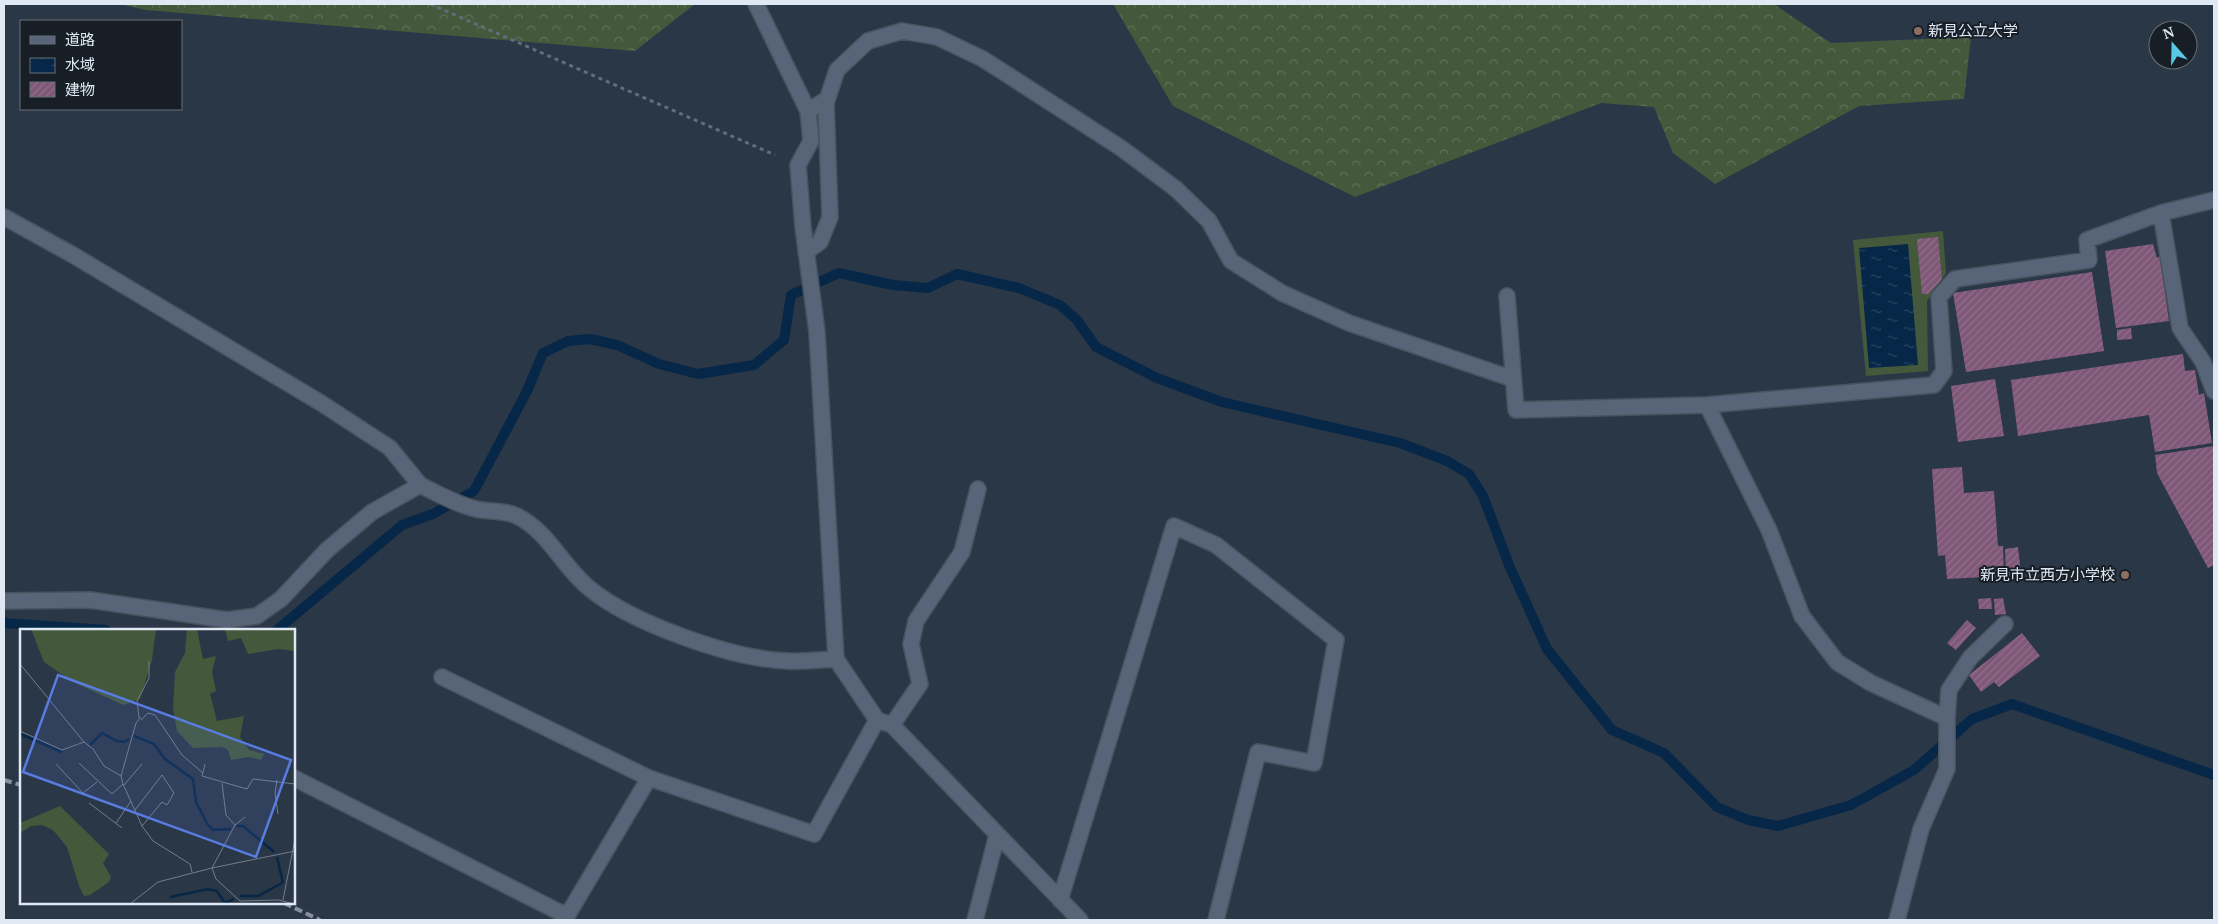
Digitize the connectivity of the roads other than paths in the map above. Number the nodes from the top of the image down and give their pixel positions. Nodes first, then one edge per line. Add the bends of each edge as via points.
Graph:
1 (756, 4) edge
2 (827, 99) junction
3 (808, 111) junction
4 (2214, 200) edge
5 (2161, 214) junction
6 (4, 217) edge
7 (806, 252) junction
8 (1507, 296) dead end
9 (1512, 379) junction
10 (2214, 391) edge
11 (1707, 405) junction
12 (426, 488) junction
13 (978, 489) dead end
14 (4, 602) edge
15 (2005, 624) dead end
16 (836, 659) junction
17 (442, 677) dead end
18 (1947, 718) junction
19 (884, 723) junction
20 (649, 778) junction
21 (295, 779) edge
22 (997, 835) junction
23 (1060, 900) junction
24 (976, 920) edge
25 (1080, 920) edge
26 (1216, 920) edge
27 (1897, 920) edge

1 - 3 street
2 - 3 street
2 - 7 street via 830,217 820,242
2 - 9 street via 836,70 868,41 902,32 937,37 983,59 1121,148 1176,189 1209,221 1231,261 1282,293 1349,323
3 - 7 street via 811,141 798,165
4 - 5 street
5 - 10 street via 2180,328 2203,362
5 - 11 street via 2087,240 2089,260 1955,279 1939,297 1944,372 1934,385
6 - 12 street via 321,403 390,448
7 - 16 street via 817,332
8 - 9 street
9 - 11 street via 1516,410
11 - 18 street via 1769,530 1802,616 1838,662 1870,683
12 - 14 street via 372,512 327,550 281,599 257,616 227,620 90,600
12 - 16 street via 474,509 516,515 541,532 588,588 662,629 736,653 786,661
13 - 19 street via 962,552 916,620 911,644 920,684
15 - 18 street via 1970,658 1949,690
16 - 19 street
17 - 20 street
18 - 27 street via 1947,769 1921,828
19 - 20 street via 814,834
19 - 22 street
20 - 21 street via 567,916
22 - 23 street
22 - 24 street
23 - 25 street
23 - 26 street via 1174,526 1216,545 1336,640 1314,763 1258,752

